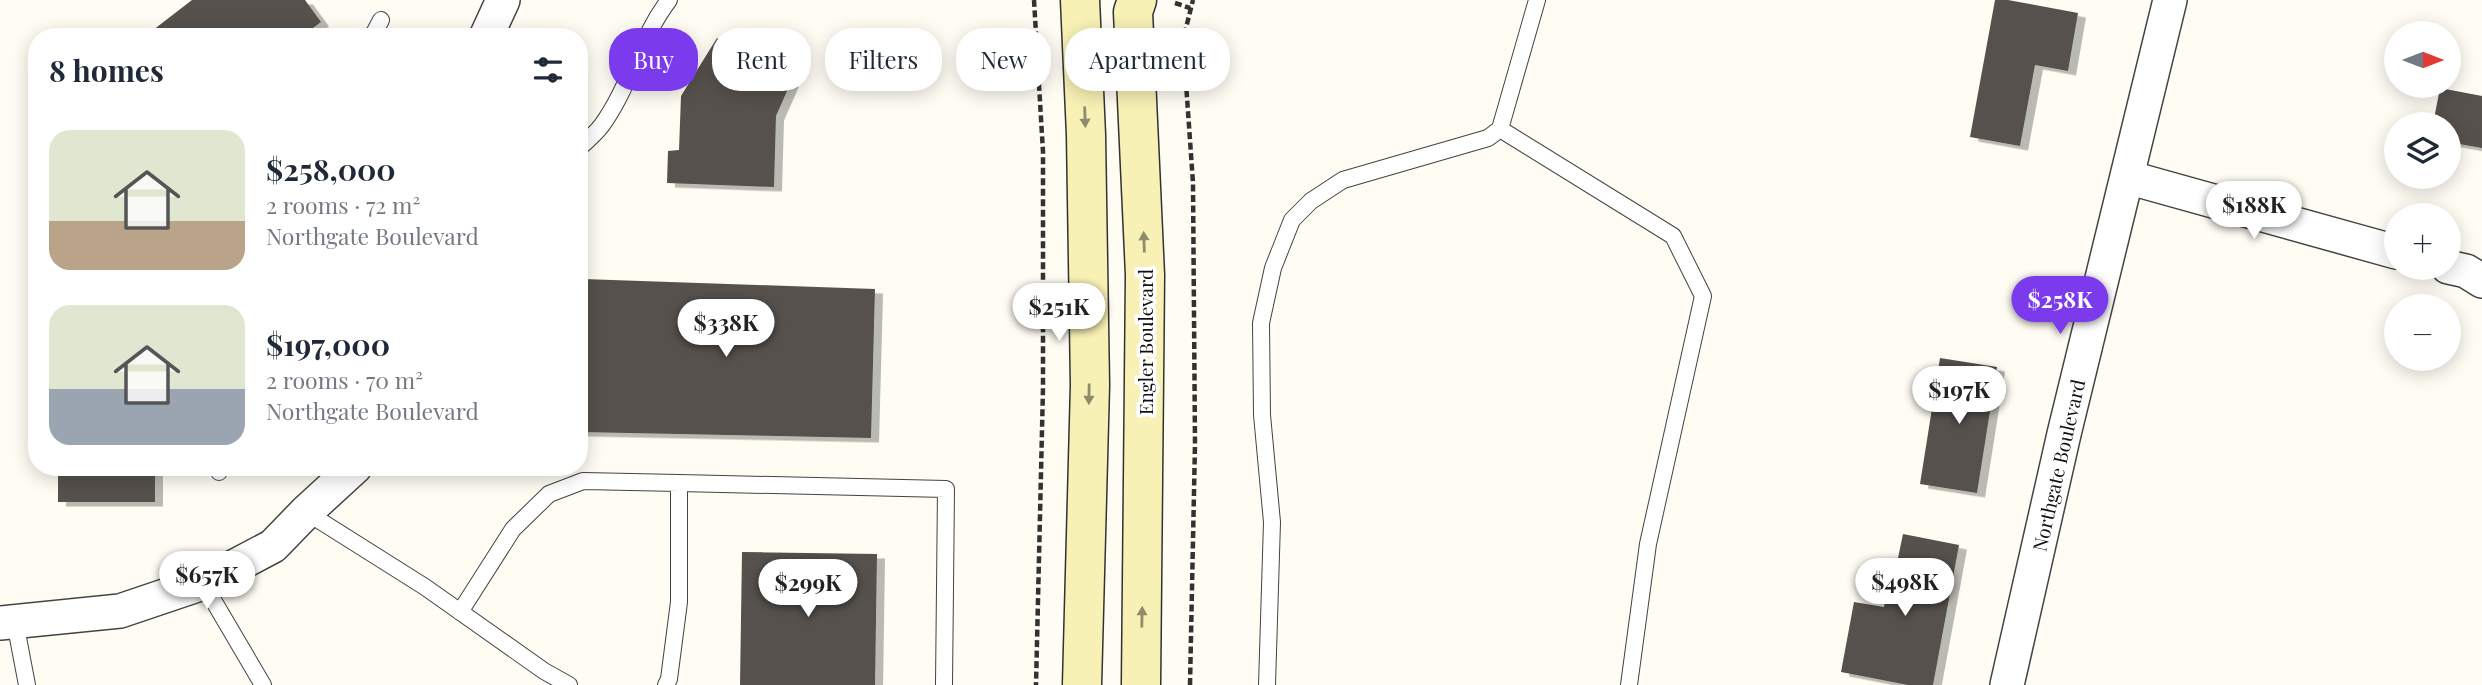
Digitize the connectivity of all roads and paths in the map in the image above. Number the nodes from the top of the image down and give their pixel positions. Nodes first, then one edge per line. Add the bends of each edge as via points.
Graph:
1 (503, 0) edge
2 (669, 0) edge
3 (1034, 0) edge
4 (1080, 0) edge
5 (1137, 0) edge
6 (1168, 0) edge
7 (1193, 0) edge
8 (1537, 0) edge
9 (2170, 0) edge
10 (1191, 8) junction
11 (382, 20) dead end
12 (377, 28) edge
13 (490, 28) edge
14 (1500, 129) junction
15 (588, 139) edge
16 (2127, 177) junction
17 (2384, 249) edge
18 (2461, 270) edge
19 (2482, 281) edge
20 (345, 476) edge
21 (679, 483) junction
22 (306, 512) junction
23 (203, 583) junction
24 (460, 612) junction
25 (8, 623) edge
26 (544, 671) junction
27 (27, 685) edge
28 (263, 685) edge
29 (555, 685) edge
30 (569, 685) edge
31 (666, 685) edge
32 (944, 685) edge
33 (1037, 685) edge
34 (1082, 685) edge
35 (1141, 685) edge
36 (1190, 685) edge
37 (1267, 685) edge
38 (1629, 685) edge
39 (2007, 685) edge

1 - 13 street
2 - 15 lane via 655,19 626,84 601,127
3 - 33 path via 1044,152
4 -> 34 main road via 1090,385
35 -> 5 main road, Engler Boulevard via 1145,275 1133,12
6 - 10 path
7 - 10 path
8 - 14 lane
9 - 16 street, Northgate Boulevard
10 - 36 path via 1183,40 1193,183 1195,444
11 - 12 lane
14 - 37 lane via 1488,138 1343,180 1292,220 1273,268 1261,323 1262,415 1272,522
14 - 38 lane via 1673,236 1703,296 1648,544
16 - 17 street
16 - 39 street, Northgate Boulevard
18 - 19 street
20 - 22 street
21 - 24 lane via 583,481 549,495 513,529
21 - 31 lane via 679,602
21 - 32 lane via 946,489
22 - 23 street via 273,546
22 - 24 lane
23 - 25 street via 120,611
23 - 28 lane
24 - 26 lane
25 - 27 lane
26 - 29 lane
26 - 30 lane

